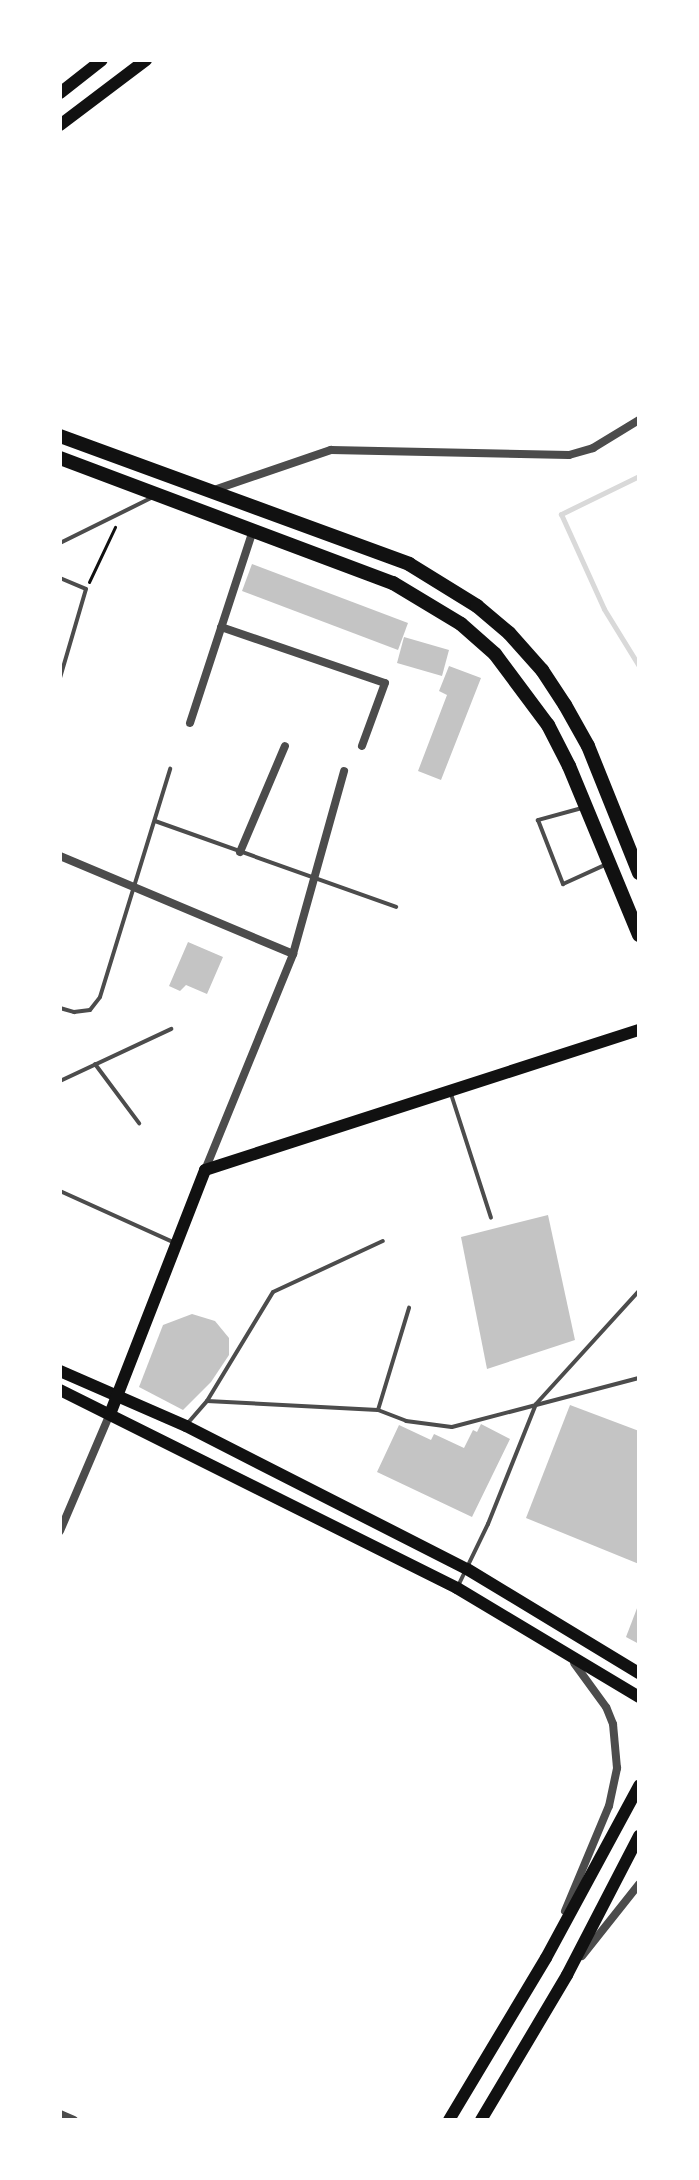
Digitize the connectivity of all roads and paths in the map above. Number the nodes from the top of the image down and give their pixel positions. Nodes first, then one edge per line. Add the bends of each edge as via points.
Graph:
1 (102, 60) edge
2 (146, 60) edge
3 (60, 93) edge
4 (60, 125) edge
5 (639, 420) edge
6 (60, 436) edge
7 (60, 458) edge
8 (179, 480) junction
9 (211, 492) junction
10 (158, 494) junction
11 (122, 512) junction
12 (253, 530) junction
13 (60, 543) edge
14 (60, 578) edge
15 (86, 589) junction
16 (221, 627) junction
17 (60, 678) edge
18 (190, 723) dead end
19 (285, 746) dead end
20 (362, 746) dead end
21 (170, 769) dead end
22 (344, 771) dead end
23 (586, 807) junction
24 (155, 821) junction
25 (240, 852) junction
26 (60, 856) edge
27 (609, 863) junction
28 (639, 873) edge
29 (312, 879) junction
30 (135, 885) junction
31 (396, 907) dead end
32 (639, 935) edge
33 (293, 954) junction
34 (60, 1008) edge
35 (171, 1029) dead end
36 (639, 1030) edge
37 (95, 1064) junction
38 (60, 1081) edge
39 (451, 1092) junction
40 (139, 1123) dead end
41 (205, 1170) junction
42 (60, 1191) edge
43 (491, 1218) dead end
44 (383, 1241) dead end
45 (178, 1244) junction
46 (639, 1291) edge
47 (409, 1308) dead end
48 (60, 1371) edge
49 (639, 1378) edge
50 (60, 1390) edge
51 (116, 1396) junction
52 (207, 1401) junction
53 (536, 1404) junction
54 (378, 1410) junction
55 (110, 1414) junction
56 (186, 1426) junction
57 (60, 1531) edge
58 (467, 1569) junction
59 (457, 1588) junction
60 (525, 1627) junction
61 (639, 1673) edge
62 (639, 1697) edge
63 (639, 1786) edge
64 (639, 1836) edge
65 (639, 1884) edge
66 (546, 1958) junction
67 (567, 1975) junction
68 (60, 2114) edge
69 (74, 2120) edge
70 (449, 2120) edge
71 (481, 2120) edge

1 - 3 main road
2 - 4 main road
5 - 9 street via 593,448 569,455 331,450
6 - 8 main road
7 - 10 main road
8 - 9 main road
8 - 10 lane
9 - 28 main road via 409,564 446,583 509,633 542,670 588,746
10 - 11 lane
10 - 12 main road
11 - 13 lane
11 - 15 path
12 - 16 street
12 - 23 main road via 393,583 461,624 524,689 555,739
14 - 15 lane
15 - 17 lane
16 - 18 street
16 - 20 street via 385,683
19 - 25 street
21 - 24 lane
22 - 29 street
23 - 27 main road
23 - 27 lane via 538,820 563,884
24 - 25 lane
24 - 30 lane
25 - 29 lane
26 - 30 street
27 - 32 main road
29 - 31 lane
29 - 33 street
30 - 33 street
30 - 34 lane via 100,997 90,1010
33 - 41 street
35 - 37 lane
36 - 39 main road
37 - 38 lane
37 - 40 lane
39 - 41 main road
39 - 43 lane
41 - 45 main road
42 - 45 lane
44 - 52 lane via 273,1292
45 - 51 main road
46 - 53 lane
47 - 54 lane
48 - 51 main road
49 - 53 lane
50 - 55 main road
51 - 55 main road
51 - 56 main road
52 - 54 lane
52 - 56 lane
53 - 54 lane via 452,1427 406,1421
53 - 58 lane
55 - 57 street
55 - 59 main road
56 - 58 main road
58 - 59 lane
58 - 61 main road
59 - 60 main road
60 - 62 main road
60 - 66 street via 580,1668 613,1724 617,1768 609,1806
63 - 66 main road
64 - 67 main road
65 - 67 street
66 - 70 main road
67 - 71 main road
68 - 69 street

